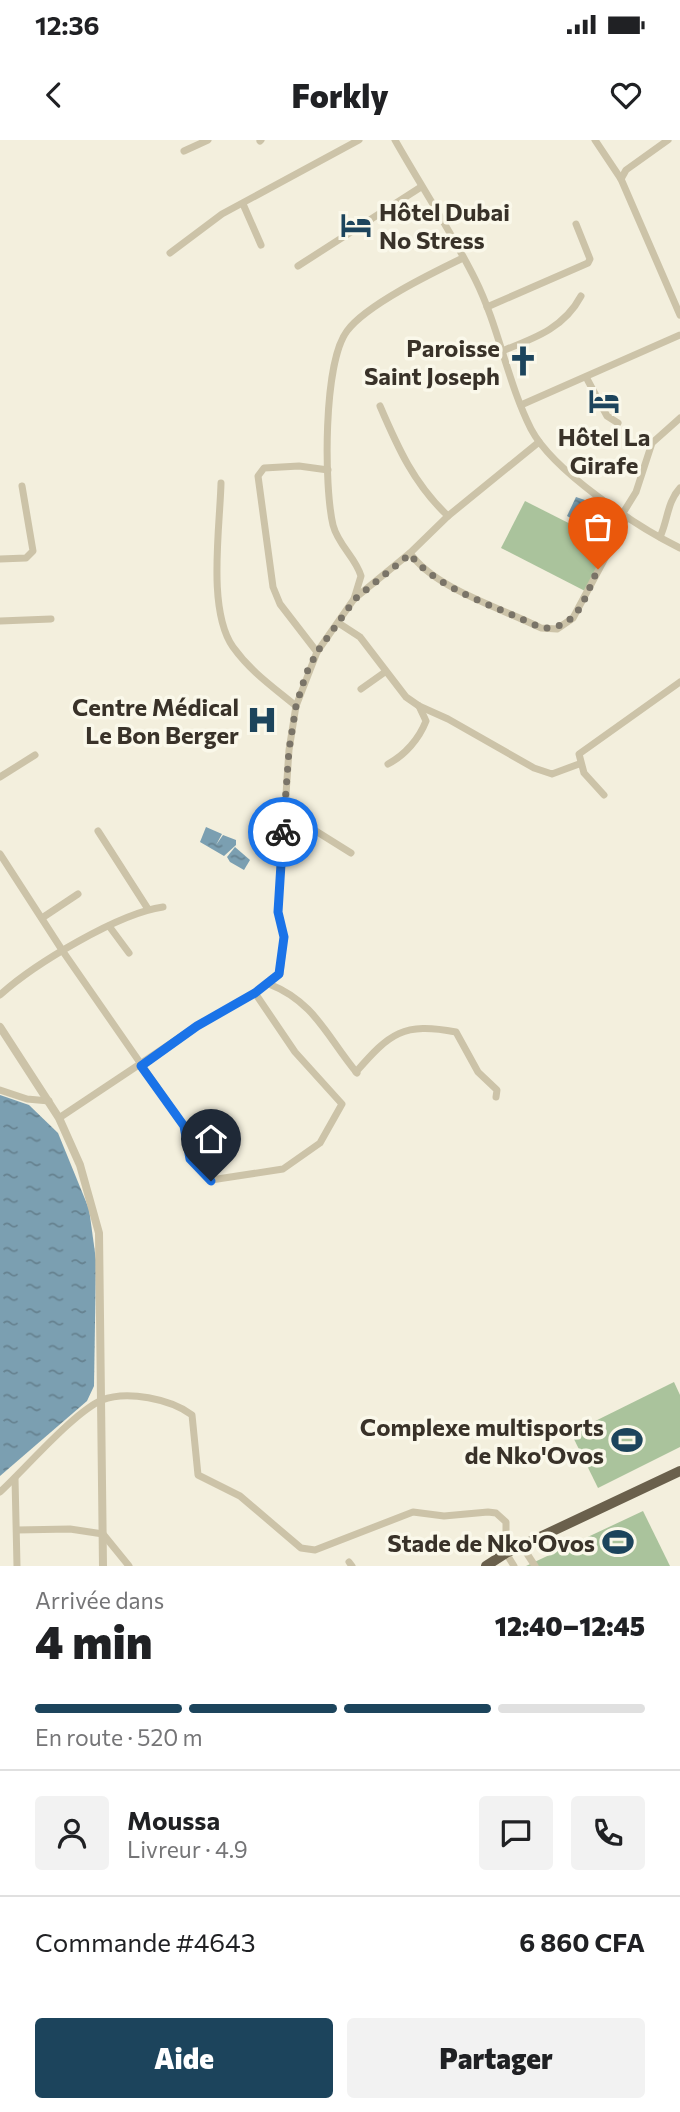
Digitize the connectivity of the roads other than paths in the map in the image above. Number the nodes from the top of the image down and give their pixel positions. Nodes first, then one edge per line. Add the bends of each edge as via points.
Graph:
1 (208, 140) edge
2 (359, 140) edge
3 (395, 140) edge
4 (595, 140) edge
5 (668, 140) edge
6 (184, 151) dead end
7 (621, 179) junction
8 (421, 187) junction
9 (243, 204) junction
10 (576, 224) dead end
11 (261, 245) dead end
12 (170, 253) dead end
13 (463, 258) junction
14 (298, 267) dead end
15 (581, 296) dead end
16 (487, 307) junction
17 (680, 315) edge
18 (680, 335) edge
19 (502, 351) junction
20 (586, 377) junction
21 (521, 405) junction
22 (380, 406) dead end
23 (680, 418) edge
24 (618, 423) dead end
25 (539, 442) junction
26 (328, 470) junction
27 (221, 483) dead end
28 (22, 486) dead end
29 (680, 488) edge
30 (625, 515) junction
31 (448, 516) junction
32 (660, 537) junction
33 (680, 548) edge
34 (410, 554) junction
35 (0, 559) edge
36 (355, 599) junction
37 (51, 619) dead end
38 (0, 621) edge
39 (340, 624) junction
40 (317, 652) junction
41 (385, 671) junction
42 (680, 682) edge
43 (361, 689) dead end
44 (296, 706) junction
45 (419, 706) junction
46 (35, 755) dead end
47 (388, 764) dead end
48 (579, 764) junction
49 (0, 777) edge
50 (604, 795) dead end
51 (284, 817) junction
52 (98, 831) dead end
53 (351, 853) dead end
54 (0, 854) edge
55 (78, 894) dead end
56 (163, 907) dead end
57 (148, 909) junction
58 (42, 918) junction
59 (109, 926) junction
60 (64, 953) junction
61 (129, 953) dead end
62 (269, 984) junction
63 (255, 993) junction
64 (0, 995) edge
65 (0, 1027) edge
66 (141, 1066) junction
67 (0, 1090) edge
68 (496, 1097) dead end
69 (49, 1101) junction
70 (59, 1118) junction
71 (101, 1400) junction
72 (680, 1471) edge
73 (15, 1478) junction
74 (0, 1492) edge
75 (17, 1530) junction
76 (103, 1534) junction
77 (522, 1546) junction
78 (506, 1553) junction
79 (17, 1566) edge
80 (103, 1566) edge
81 (130, 1566) edge
82 (486, 1566) edge
83 (514, 1566) edge
84 (535, 1566) edge

1 - 6 street
2 - 9 street
3 - 8 street
4 - 7 street
5 - 7 street via 626,170
7 - 17 street
8 - 13 street
8 - 14 street
9 - 11 street
9 - 12 street
10 - 16 street via 588,263
13 - 16 street
13 - 26 street via 373,308 347,331 329,394
15 - 19 street via 550,332
16 - 19 street
18 - 20 street
19 - 21 street
20 - 21 street
20 - 24 street via 607,416
21 - 25 street
22 - 31 street via 408,470
23 - 30 street via 653,443
25 - 30 street
25 - 31 street
26 - 36 street via 338,541 361,576
26 - 40 street via 264,468 258,476 272,587
27 - 44 street via 221,622 231,645 260,679
28 - 35 street via 33,551 26,558
29 - 32 street via 670,499
30 - 32 street
30 - 34 street via 573,618 557,629 541,628 437,578
31 - 34 street
32 - 33 street
34 - 36 street
36 - 39 street
37 - 38 street
39 - 40 street
39 - 41 street via 373,651
40 - 44 street
41 - 43 street
41 - 45 street
42 - 48 street via 579,754
44 - 51 street
45 - 47 street via 426,721 422,732 400,758
45 - 48 street via 534,768 552,774
46 - 49 street
48 - 50 street
51 - 53 street via 303,823
51 - 62 street via 278,912 284,937 282,961 279,974
52 - 57 street
54 - 58 street
55 - 58 street
56 - 57 street
57 - 59 street
58 - 60 street
59 - 60 street
59 - 61 street
60 - 64 street
60 - 66 street
62 - 63 street
62 - 68 street via 304,1002 357,1073 380,1044 410,1027 428,1027 456,1032 478,1072 497,1090
63 - 66 street
63 - 66 street via 295,1052 342,1104 320,1143 283,1169 211,1181 190,1159 184,1126
65 - 69 street
66 - 70 street
67 - 69 street
69 - 70 street
70 - 71 street via 80,1165 99,1233
71 - 73 street
71 - 76 street
71 - 78 street via 142,1398 187,1411 193,1420 198,1475 240,1496 301,1548 315,1550 413,1512 436,1516 488,1512 506,1522
72 - 77 highway
73 - 74 street
73 - 75 street
75 - 76 street
75 - 79 street
76 - 80 street
76 - 81 street
77 - 78 highway
77 - 84 street
78 - 82 highway
78 - 83 street

